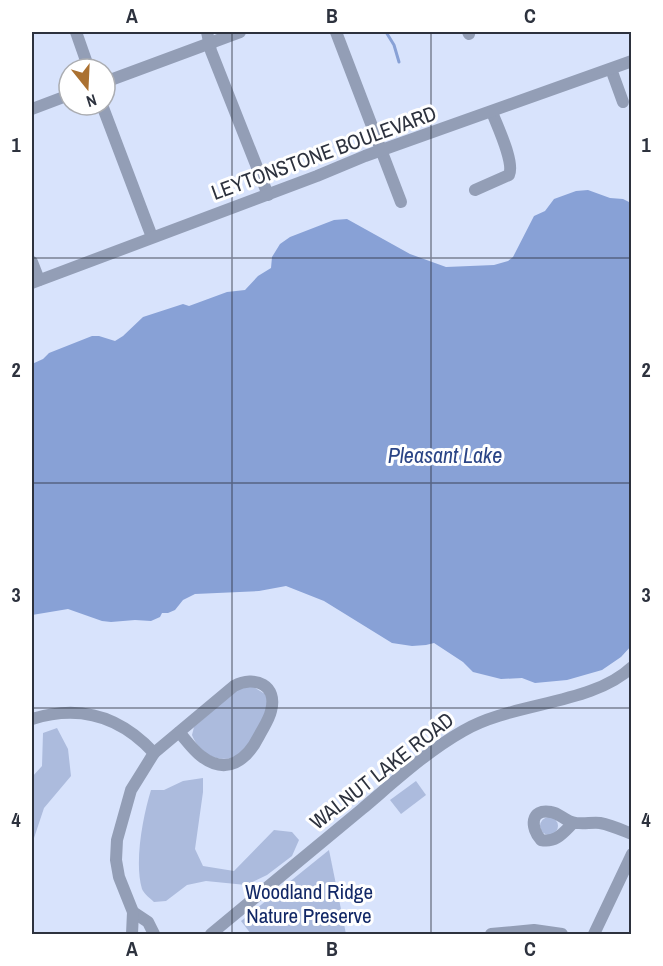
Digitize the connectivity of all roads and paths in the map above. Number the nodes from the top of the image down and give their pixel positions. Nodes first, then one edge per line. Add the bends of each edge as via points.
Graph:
1 (76, 32) edge
2 (240, 32) edge
3 (336, 32) edge
4 (208, 37) edge
5 (85, 57) edge
6 (632, 61) edge
7 (611, 69) junction
8 (117, 77) edge
9 (57, 100) edge
10 (623, 102) dead end
11 (32, 109) edge
12 (492, 112) junction
13 (107, 117) edge
14 (383, 150) junction
15 (475, 190) dead end
16 (268, 195) junction
17 (401, 202) dead end
18 (152, 237) junction
19 (32, 262) edge
20 (35, 282) edge
21 (632, 667) edge
22 (32, 719) edge
23 (179, 732) junction
24 (154, 753) junction
25 (573, 823) dead end
26 (632, 834) edge
27 (632, 854) edge
28 (133, 912) junction
29 (132, 934) edge
30 (154, 934) edge
31 (211, 934) edge
32 (491, 934) edge
33 (561, 934) edge
34 (594, 934) edge

1 - 5 street
2 - 4 street
3 - 14 street
4 - 8 street
4 - 16 street
6 - 7 street, LEYTONSTONE BOULEVARD
7 - 10 street
7 - 12 street, LEYTONSTONE BOULEVARD
9 - 11 street
12 - 14 street, LEYTONSTONE BOULEVARD
12 - 15 street via 511,169 509,175
13 - 18 street
14 - 16 street, LEYTONSTONE BOULEVARD
14 - 17 street
16 - 18 street, LEYTONSTONE BOULEVARD
18 - 20 street, LEYTONSTONE BOULEVARD
19 - 20 street
21 - 31 street, WALNUT LAKE ROAD via 610,683 483,719 460,732
22 - 24 street via 61,712 104,717 133,733
23 - 23 street via 244,681 256,681 270,695 271,710 259,737 247,756 235,763 216,764 201,757
23 - 24 street
24 - 28 street via 131,790 117,840 119,877
25 - 26 street via 600,823
27 - 34 street
28 - 29 street
28 - 30 street via 148,922
32 - 33 street via 534,930

